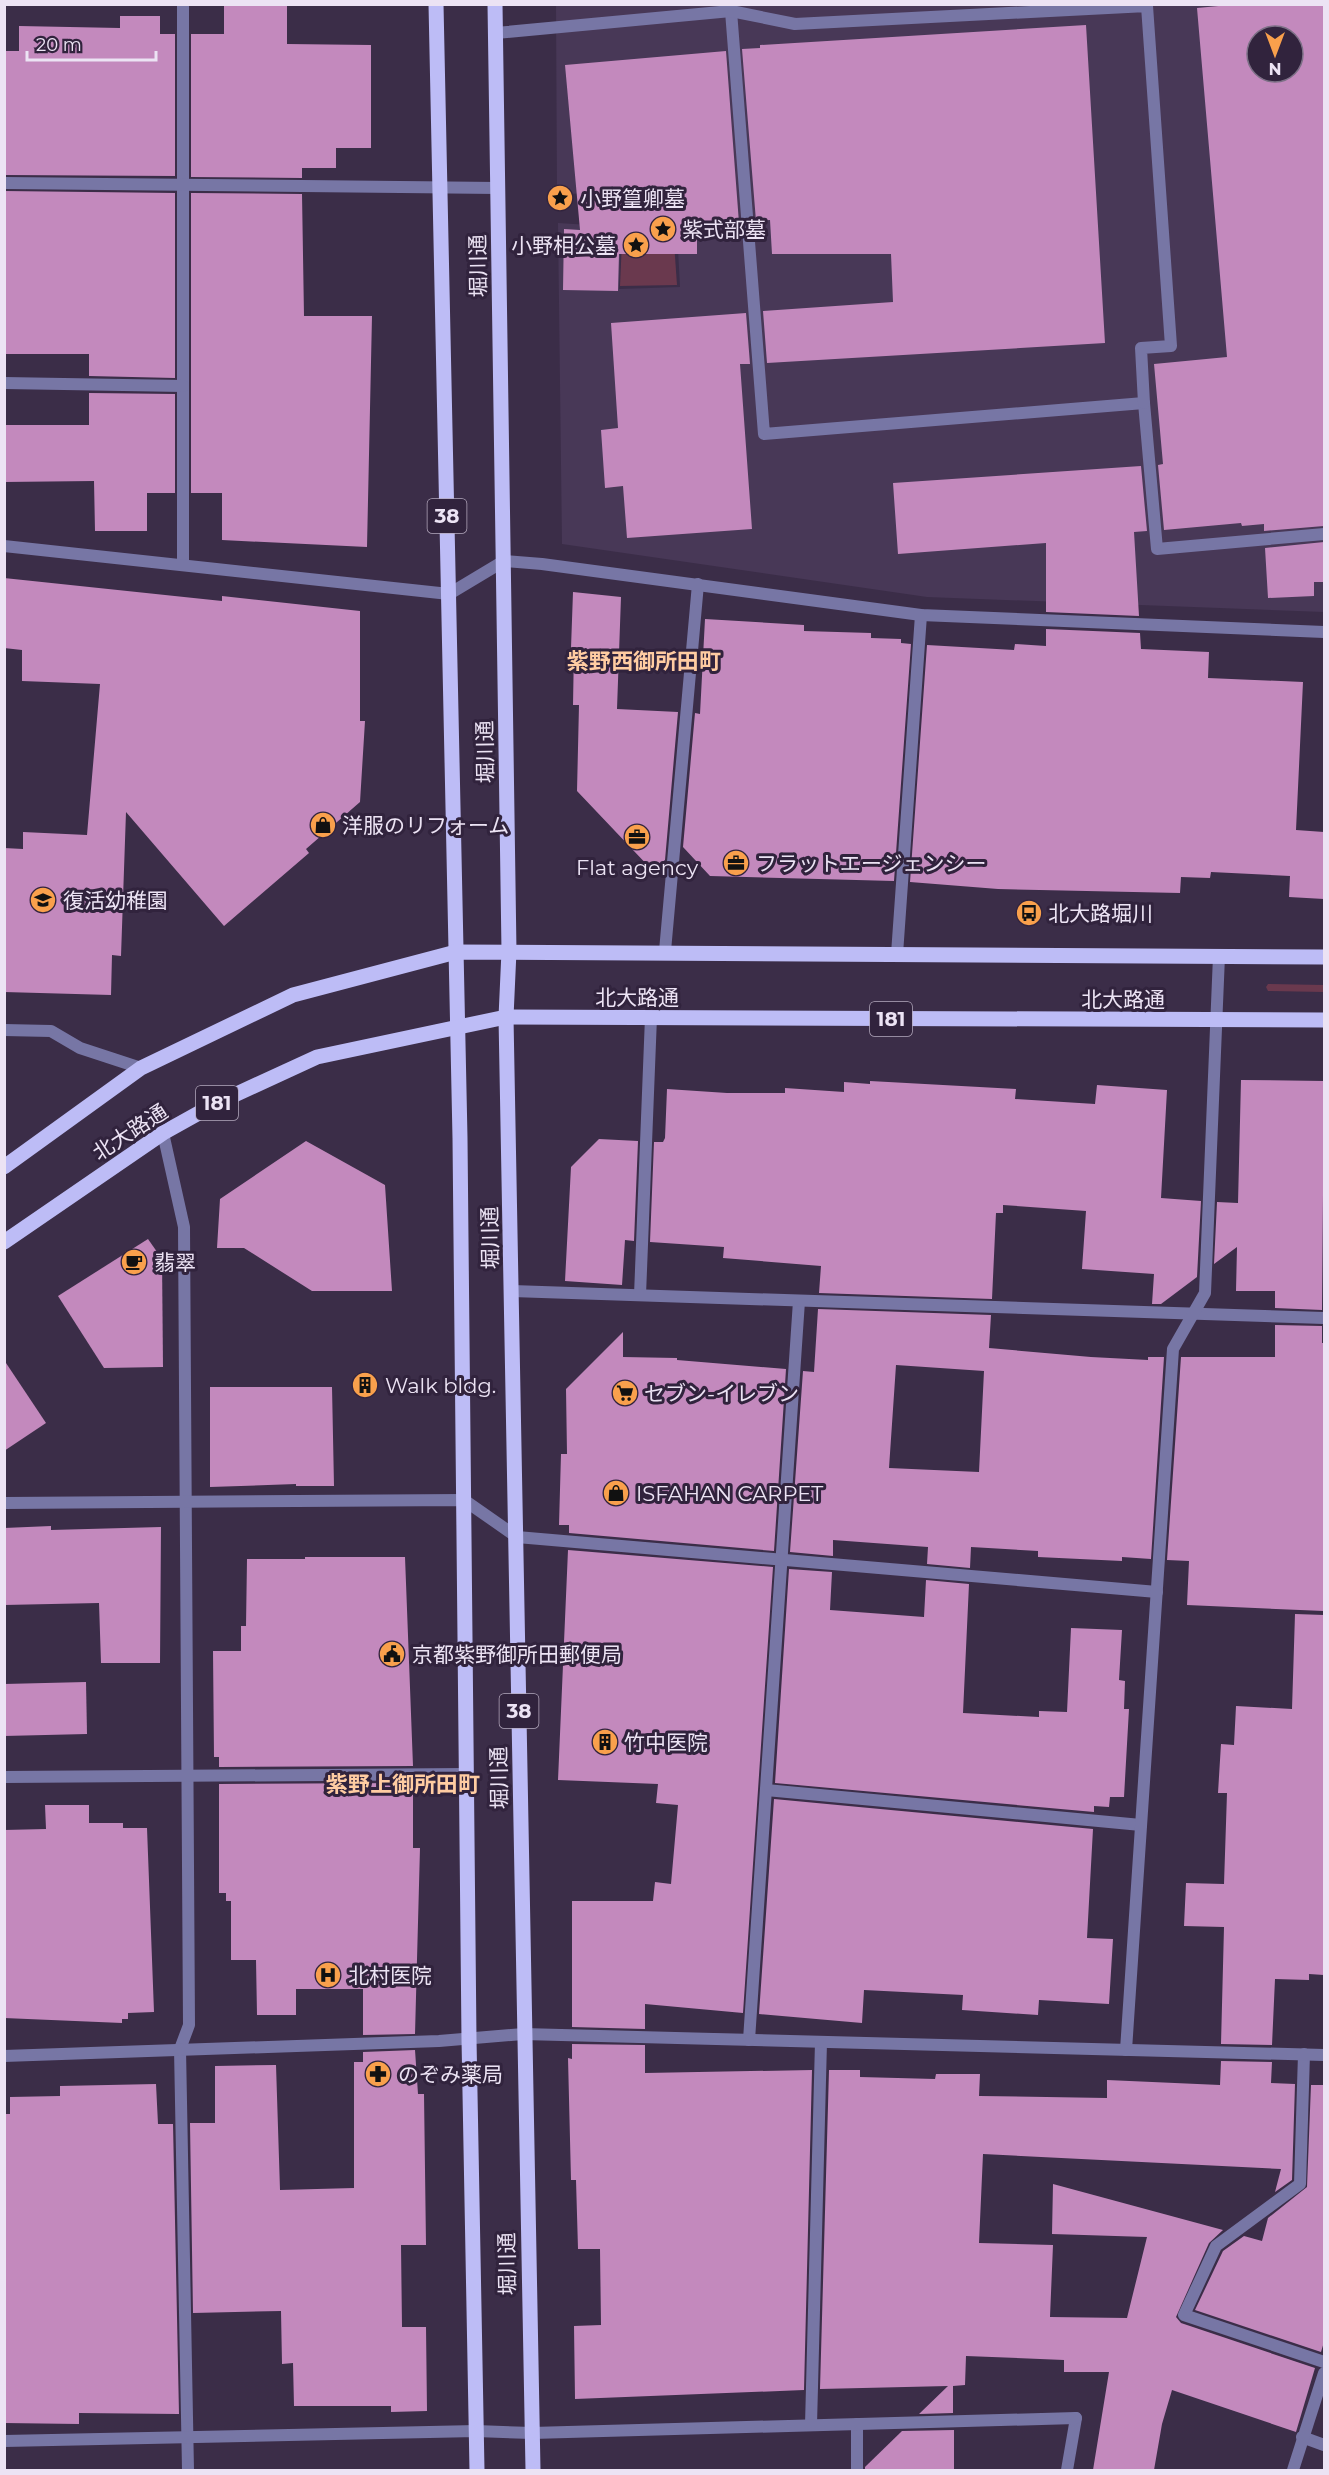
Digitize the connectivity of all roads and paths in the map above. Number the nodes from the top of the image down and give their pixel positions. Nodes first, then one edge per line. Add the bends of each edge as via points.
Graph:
1 (183, 4) edge
2 (436, 4) edge
3 (495, 4) edge
4 (731, 11) junction
5 (496, 33) junction
6 (4, 183) edge
7 (183, 185) junction
8 (440, 187) junction
9 (498, 188) junction
10 (4, 383) edge
11 (183, 386) junction
12 (1144, 403) junction
13 (1324, 534) edge
14 (4, 546) edge
15 (504, 561) junction
16 (183, 565) junction
17 (698, 584) junction
18 (449, 594) junction
19 (921, 615) junction
20 (1324, 632) edge
21 (509, 951) junction
22 (665, 951) junction
23 (456, 952) junction
24 (897, 954) junction
25 (1219, 956) junction
26 (1324, 957) edge
27 (506, 1017) junction
28 (651, 1017) junction
29 (1218, 1020) junction
30 (1324, 1020) edge
31 (458, 1028) junction
32 (4, 1030) edge
33 (141, 1068) junction
34 (163, 1133) junction
35 (4, 1167) edge
36 (4, 1242) edge
37 (512, 1291) junction
38 (640, 1295) junction
39 (799, 1301) junction
40 (1194, 1314) junction
41 (1324, 1318) edge
42 (464, 1500) junction
43 (186, 1502) junction
44 (4, 1503) edge
45 (517, 1537) junction
46 (782, 1560) junction
47 (1157, 1592) junction
48 (467, 1774) junction
49 (188, 1776) junction
50 (4, 1777) edge
51 (766, 1790) junction
52 (1141, 1825) junction
53 (523, 2034) junction
54 (469, 2039) junction
55 (749, 2040) junction
56 (821, 2042) junction
57 (180, 2049) junction
58 (1126, 2050) junction
59 (1304, 2054) junction
60 (1324, 2055) edge
61 (4, 2056) edge
62 (1324, 2362) edge
63 (1324, 2373) edge
64 (857, 2424) junction
65 (811, 2425) junction
66 (476, 2431) junction
67 (532, 2433) junction
68 (187, 2437) junction
69 (1302, 2437) junction
70 (4, 2441) edge
71 (1324, 2445) edge
72 (188, 2470) edge
73 (477, 2470) edge
74 (533, 2470) edge
75 (857, 2470) edge
76 (1067, 2470) edge
77 (1293, 2470) edge

1 - 7 street
2 - 8 main road, 堀川通 / 38
3 - 5 main road, 堀川通 / 38
4 - 5 street
4 - 12 street via 764,434
4 - 12 street via 795,24 1147,6 1171,346 1141,348
5 - 9 main road, 堀川通 / 38
6 - 7 street
7 - 8 street
7 - 11 street
8 - 9 street
8 - 18 main road, 堀川通 / 38
9 - 15 main road, 堀川通 / 38
10 - 11 street
11 - 16 street
12 - 13 street via 1157,549
14 - 16 street
15 - 17 street
15 - 18 street
15 - 21 main road, 堀川通 / 38
16 - 18 street
17 - 19 street
17 - 22 street
18 - 23 main road, 堀川通 / 38
19 - 20 street
19 - 24 street
21 - 22 main road, 北大路通
21 - 23 main road, 北大路通
21 - 27 main road, 堀川通 / 38
22 - 24 main road, 北大路通
23 - 31 main road, 堀川通 / 38
23 - 33 main road, 北大路通 via 293,995
24 - 25 main road, 北大路通
25 - 26 main road, 北大路通
25 - 29 street
27 - 28 main road, 北大路通 / 181
27 - 31 main road, 北大路通 / 181
27 - 37 main road, 堀川通 / 38
28 - 29 main road, 北大路通 / 181
28 - 38 street
29 - 30 main road, 北大路通 / 181
29 - 40 street via 1205,1293
31 - 34 main road, 北大路通 / 181 via 317,1057
31 - 42 main road, 堀川通 / 38
32 - 33 street via 51,1031 80,1048
33 - 35 main road, 北大路通
34 - 36 main road, 北大路通 / 181
34 - 43 street via 184,1227
37 - 38 street
37 - 45 main road, 堀川通 / 38
38 - 39 street
39 - 40 street
39 - 46 street
40 - 41 street
40 - 47 street via 1173,1349
42 - 43 street
42 - 45 street
42 - 48 main road, 堀川通 / 38
43 - 44 street
43 - 49 street
45 - 46 street
45 - 53 main road, 堀川通 / 38
46 - 47 street
46 - 51 street
47 - 52 street
48 - 49 street
48 - 54 main road, 堀川通 / 38
49 - 50 street
49 - 57 street via 189,2025
51 - 52 street
51 - 55 street
52 - 58 street
53 - 54 street
53 - 55 street
53 - 67 main road, 堀川通 / 38
54 - 57 street
54 - 66 main road, 堀川通 / 38
55 - 56 street
56 - 58 street
56 - 65 street
57 - 61 street
57 - 68 street
58 - 59 street
59 - 60 street
59 - 62 street via 1300,2184 1216,2246 1184,2315
63 - 69 street
64 - 65 street
64 - 75 street
64 - 76 street via 1076,2418
65 - 67 street
66 - 67 street
66 - 68 street
66 - 73 main road, 堀川通 / 38
67 - 74 main road, 堀川通 / 38
68 - 70 street
68 - 72 street
69 - 71 street
69 - 77 street

